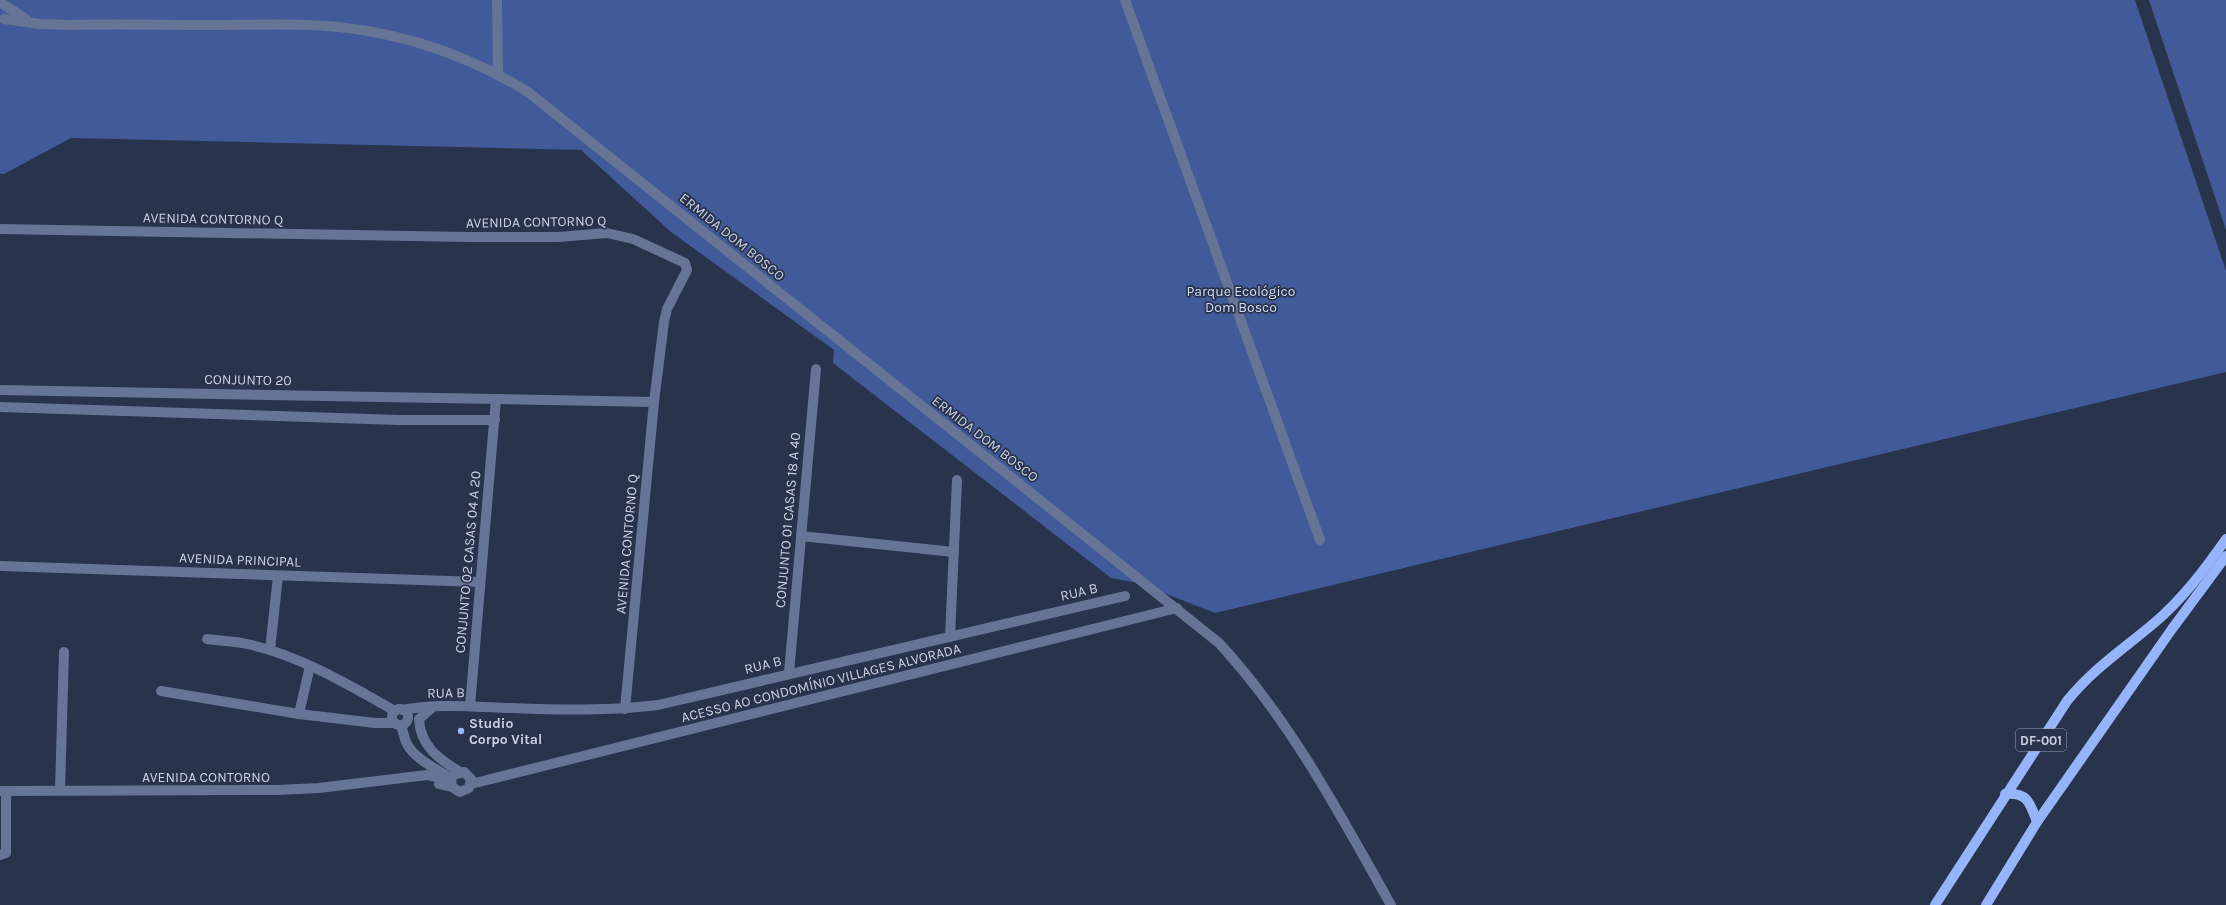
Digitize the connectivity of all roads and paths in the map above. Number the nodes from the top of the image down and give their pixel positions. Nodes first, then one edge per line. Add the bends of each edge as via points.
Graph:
1 (497, 0) edge
2 (1125, 0) edge
3 (3, 5) edge
4 (2, 21) edge
5 (32, 23) junction
6 (498, 74) junction
7 (0, 229) edge
8 (816, 368) dead end
9 (0, 390) edge
10 (33, 390) junction
11 (78, 392) junction
12 (496, 399) junction
13 (654, 402) junction
14 (0, 407) edge
15 (14, 408) junction
16 (57, 409) junction
17 (495, 420) junction
18 (957, 480) dead end
19 (801, 536) junction
20 (2226, 539) edge
21 (1320, 540) dead end
22 (954, 552) junction
23 (2226, 556) edge
24 (0, 566) edge
25 (278, 576) junction
26 (480, 582) junction
27 (1125, 596) dead end
28 (1177, 608) junction
29 (950, 637) junction
30 (207, 639) dead end
31 (270, 650) junction
32 (64, 652) dead end
33 (310, 666) junction
34 (789, 673) junction
35 (161, 691) dead end
36 (470, 706) junction
37 (433, 707) junction
38 (626, 709) junction
39 (401, 711) junction
40 (299, 714) junction
41 (420, 724) junction
42 (399, 727) junction
43 (460, 772) junction
44 (451, 782) junction
45 (471, 784) junction
46 (60, 790) junction
47 (3, 791) edge
48 (2005, 794) junction
49 (2037, 822) junction
50 (3, 854) edge
51 (1391, 905) edge
52 (1935, 905) edge
53 (1986, 905) edge

1 - 6 street
2 - 21 street
3 - 4 street
3 - 5 street
4 - 5 street, ERMIDA DOM BOSCO
5 - 6 street, ERMIDA DOM BOSCO via 307,25 406,39 455,55
6 - 28 street, ERMIDA DOM BOSCO via 556,113
7 - 13 street, AVENIDA CONTORNO Q via 467,237 619,235 685,263 687,267 667,309
8 - 19 street, CONJUNTO 01 CASAS 18 A 40
9 - 10 street, CONJUNTO 20
10 - 11 street, CONJUNTO 20
10 - 15 street via 38,395 38,404
11 - 12 street, CONJUNTO 20
11 - 16 street via 52,397
12 - 13 street, CONJUNTO 20
12 - 17 street, CONJUNTO 02 CASAS 04 A 20
13 - 38 street, AVENIDA CONTORNO Q
14 - 15 street
15 - 16 street
16 - 17 street via 399,420
17 - 26 street, CONJUNTO 02 CASAS 04 A 20
18 - 22 street
19 - 22 street
19 - 34 street, CONJUNTO 01 CASAS 18 A 40
20 - 48 main road, DF-001 via 2178,601 2154,624 2084,680 2067,701
22 - 29 street
23 - 49 main road, DF-001
24 - 25 street, AVENIDA PRINCIPAL
25 - 26 street, AVENIDA PRINCIPAL
25 - 31 street
26 - 36 street, CONJUNTO 02 CASAS 04 A 20
27 - 29 street, RUA B
28 - 45 street, ACESSO AO CONDOMÍNIO VILLAGES ALVORADA
28 - 51 street, ERMIDA DOM BOSCO via 1219,643 1270,704 1311,763
29 - 34 street, RUA B
30 - 31 street
31 - 33 street
32 - 46 street
33 - 39 street
33 - 40 street
34 - 38 street, RUA B via 672,702
35 - 40 street
36 - 37 street, RUA B
36 - 38 street, RUA B via 564,710
37 - 39 street, RUA B
37 - 41 street
39 - 41 street
39 - 42 street via 408,720
39 - 42 street via 392,715
40 - 42 street
41 - 42 street
41 - 43 street via 424,741 433,753
42 - 44 street via 411,750
43 - 44 street
43 - 45 street via 468,775
44 - 45 street via 460,792 465,791
44 - 46 street, AVENIDA CONTORNO via 412,778 277,790
46 - 47 street, AVENIDA CONTORNO
47 - 50 street
48 - 49 main road via 2016,793 2026,798
48 - 52 main road, DF-001
49 - 53 main road, DF-001

